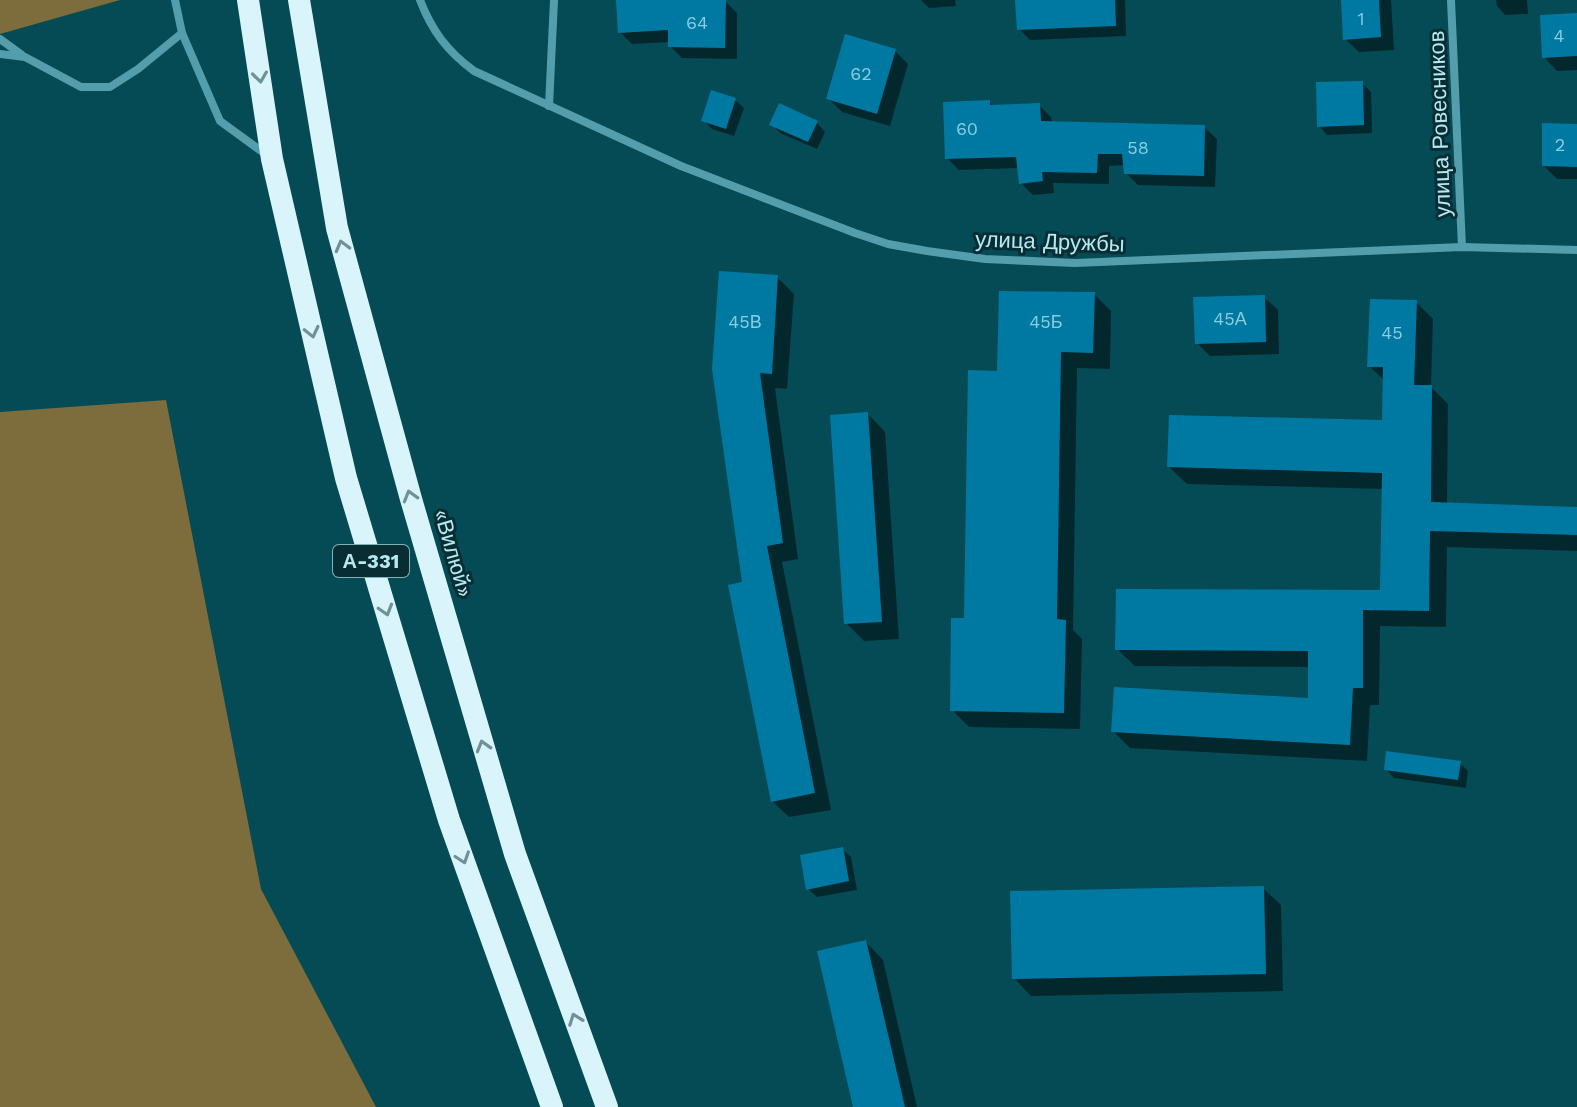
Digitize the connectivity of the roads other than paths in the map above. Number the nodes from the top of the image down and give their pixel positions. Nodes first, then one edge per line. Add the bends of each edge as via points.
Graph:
1 (175, 0) edge
2 (248, 0) edge
3 (299, 0) edge
4 (420, 0) edge
5 (554, 0) edge
6 (1451, 0) edge
7 (182, 33) junction
8 (0, 39) edge
9 (0, 54) edge
10 (25, 57) junction
11 (549, 106) junction
12 (272, 159) junction
13 (1462, 247) junction
14 (1577, 250) edge
15 (552, 1107) edge
16 (607, 1107) edge

1 - 7 street
2 -> 12 highway, А-331
16 -> 3 highway, «Вилюй» / А-331 via 515,854 411,499 337,228
4 - 11 street, улица Дружбы via 427,20 452,55
5 - 11 street
6 - 13 street, улица Ровесников
7 - 10 street via 110,87 81,87
7 - 12 street via 220,121
8 - 10 street
9 - 10 street
11 - 13 street, улица Дружбы via 681,166 855,233 927,251 1075,263
12 -> 15 highway, А-331 via 346,478 449,820
13 - 14 street, улица Дружбы

